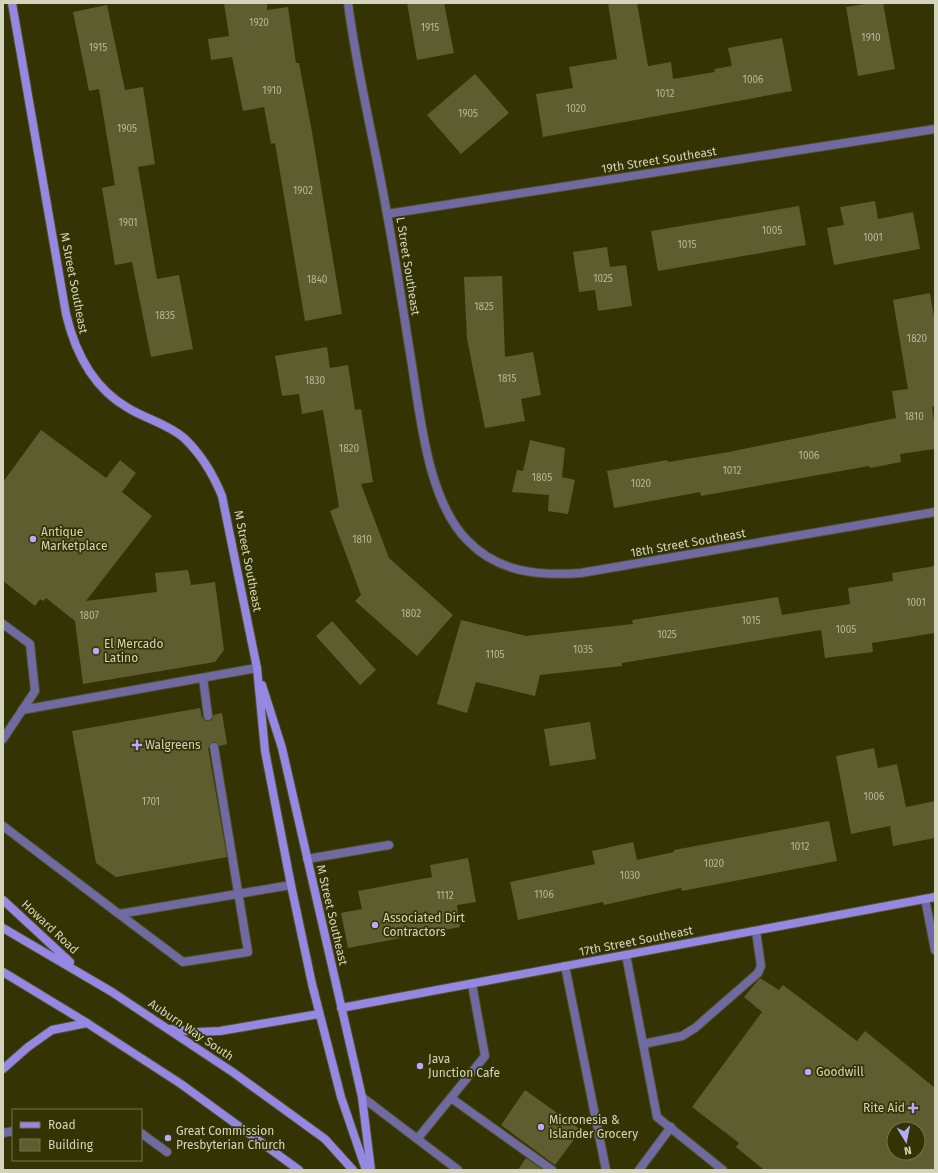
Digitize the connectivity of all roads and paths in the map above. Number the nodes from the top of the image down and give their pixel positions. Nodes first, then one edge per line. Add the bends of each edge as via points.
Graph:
1 (12, 3) edge
2 (348, 3) edge
3 (935, 130) edge
4 (387, 214) junction
5 (935, 512) edge
6 (457, 529) joint
7 (3, 624) edge
8 (257, 668) junction
9 (203, 678) junction
10 (22, 710) junction
11 (208, 716) dead end
12 (3, 739) edge
13 (214, 747) dead end
14 (3, 826) edge
15 (389, 845) dead end
16 (307, 860) junction
17 (291, 885) junction
18 (237, 893) junction
19 (935, 897) edge
20 (925, 899) junction
21 (3, 900) edge
22 (119, 914) junction
23 (3, 928) edge
24 (756, 931) junction
25 (935, 950) edge
26 (626, 955) junction
27 (565, 966) junction
28 (3, 972) edge
29 (80, 972) junction
30 (472, 984) junction
31 (341, 1008) junction
32 (319, 1014) junction
33 (87, 1023) junction
34 (168, 1029) junction
35 (643, 1044) junction
36 (3, 1069) edge
37 (362, 1097) junction
38 (451, 1098) junction
39 (671, 1128) junction
40 (142, 1134) edge
41 (418, 1138) junction
42 (167, 1152) dead end
43 (299, 1170) edge
44 (353, 1170) edge
45 (366, 1170) edge
46 (371, 1170) edge
47 (458, 1170) edge
48 (552, 1170) edge
49 (606, 1170) edge
50 (639, 1170) edge
51 (723, 1170) edge

1 - 8 street, M Street Southeast via 71,335 79,356 109,395 183,437 202,456 213,475 222,496 228,522
2 - 4 street, L Street Southeast
3 - 4 street, 19th Street Southeast
4 - 6 street, L Street Southeast via 424,440 438,488
5 - 6 street, 18th Street Southeast via 582,573 560,574 541,574 508,568 480,552
7 - 10 street via 30,644 35,691
8 - 9 street
8 - 16 street, M Street Southeast via 282,748
8 - 17 street, M Street Southeast via 265,751
9 - 10 street
9 - 11 street
10 - 12 street
13 - 18 street
14 - 22 street
15 - 16 street
16 - 31 street, M Street Southeast
17 - 18 street
17 - 32 street, M Street Southeast
18 - 22 street
18 - 22 street via 248,952 183,962
19 - 20 street, 17th Street Southeast
20 - 24 street, 17th Street Southeast
20 - 25 street
21 - 29 street, Howard Road
23 - 29 street, Auburn Way South
24 - 26 street, 17th Street Southeast
24 - 35 street via 761,966 758,973 695,1028 682,1036
26 - 27 street, 17th Street Southeast
26 - 35 street
27 - 30 street, 17th Street Southeast
27 - 49 street
28 - 33 street
29 - 34 street, Auburn Way South
30 - 31 street, 17th Street Southeast
30 - 38 street via 485,1056
31 - 37 street, M Street Southeast
32 - 34 street via 220,1031
32 - 45 street, M Street Southeast via 341,1097
33 - 36 street via 52,1030 28,1046
33 - 43 street via 181,1084
34 - 44 street, Auburn Way South via 325,1139
35 - 39 street via 657,1117
37 - 41 street
37 - 46 street, M Street Southeast
38 - 41 street
38 - 48 street
39 - 50 street
39 - 51 street
40 - 42 street
41 - 47 street

